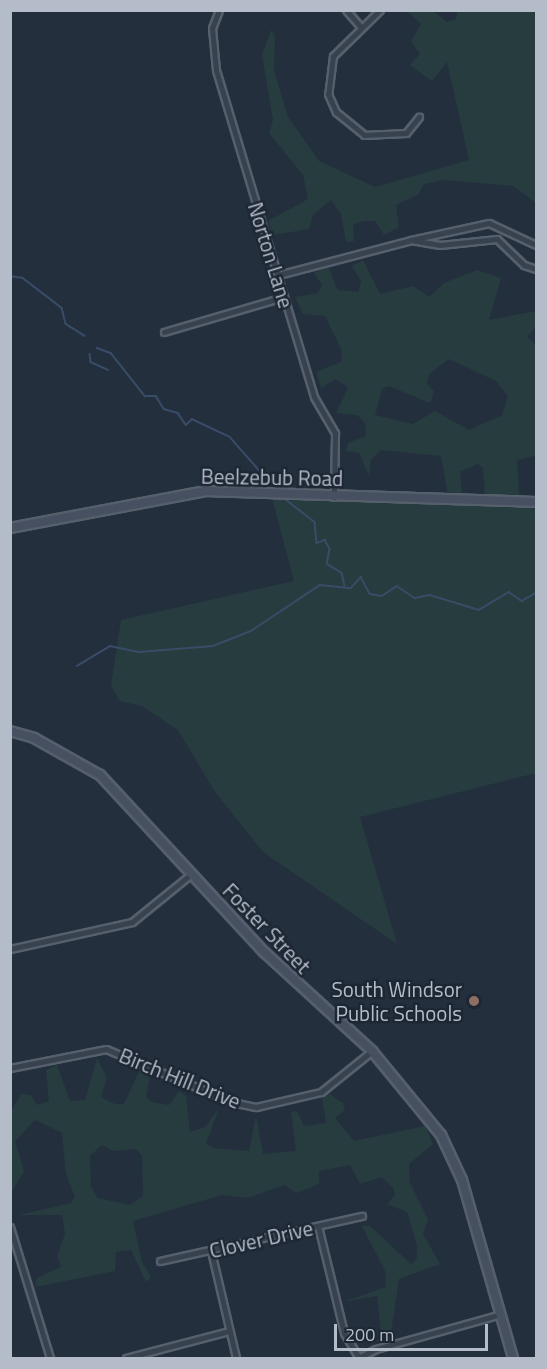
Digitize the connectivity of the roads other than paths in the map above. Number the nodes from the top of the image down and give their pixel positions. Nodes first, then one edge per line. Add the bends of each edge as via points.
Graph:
1 (219, 10) edge
2 (346, 10) edge
3 (380, 10) edge
4 (361, 27) junction
5 (419, 117) dead end
6 (411, 240) junction
7 (537, 246) edge
8 (537, 269) edge
9 (278, 275) junction
10 (284, 297) junction
11 (164, 332) dead end
12 (334, 496) junction
13 (537, 502) edge
14 (10, 528) edge
15 (10, 731) edge
16 (191, 874) junction
17 (10, 949) edge
18 (372, 1051) junction
19 (10, 1068) edge
20 (362, 1216) dead end
21 (318, 1226) junction
22 (10, 1227) edge
23 (211, 1251) junction
24 (160, 1261) dead end
25 (501, 1314) junction
26 (229, 1331) junction
27 (358, 1358) edge
28 (50, 1359) edge
29 (126, 1359) edge
30 (236, 1359) edge
31 (513, 1359) edge

1 - 9 street, Norton Lane via 212,28 214,60
2 - 4 street
3 - 4 street
4 - 5 street via 333,56 327,73 336,112 364,135 384,138 406,133
6 - 7 street via 489,223
6 - 8 street via 440,245 497,239 524,265
6 - 9 street
9 - 10 street, Norton Lane
10 - 11 street
10 - 12 street, Norton Lane via 314,397 335,433
12 - 13 street, Beelzebub Road
12 - 14 street, Beelzebub Road via 205,491
15 - 16 street, Foster Street via 34,738 100,776
16 - 17 street via 132,922
16 - 18 street, Foster Street via 298,987
18 - 19 street, Birch Hill Drive via 321,1092 256,1107 232,1102 106,1049
18 - 25 street, Foster Street via 451,1151
20 - 21 street, Clover Drive
21 - 23 street, Clover Drive
21 - 27 street via 344,1333
22 - 28 street
23 - 24 street, Clover Drive
23 - 26 street
25 - 27 street via 376,1348
25 - 31 street, Foster Street
26 - 29 street
26 - 30 street

